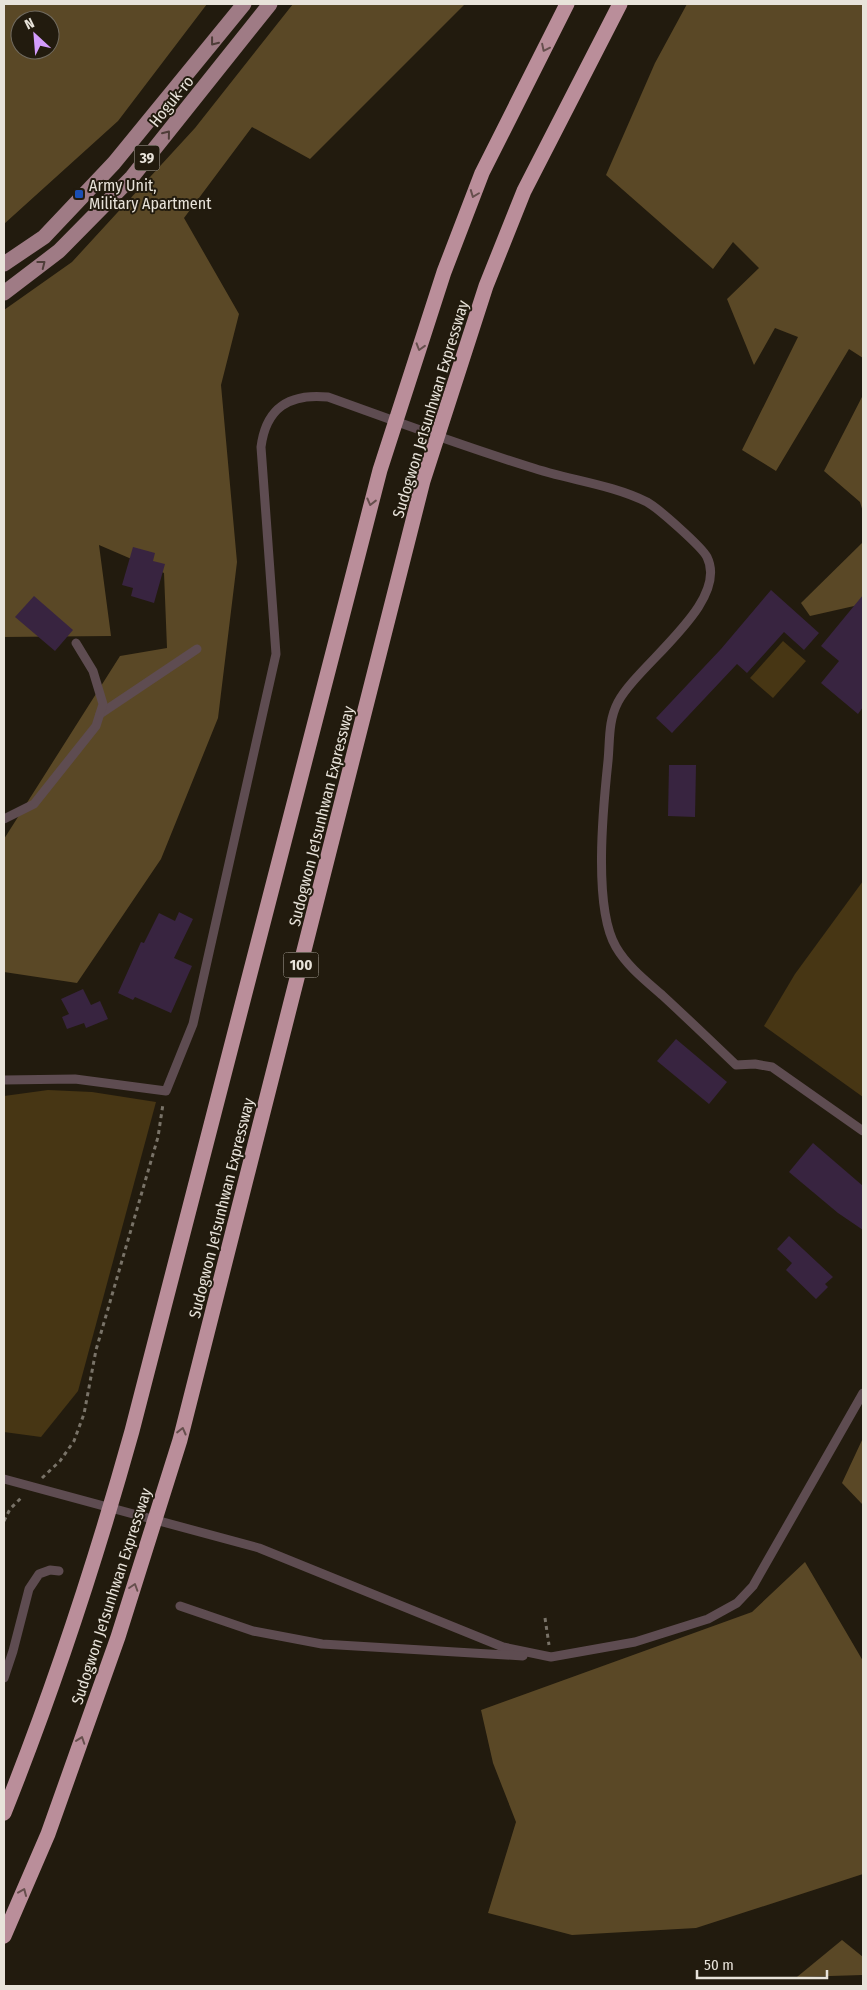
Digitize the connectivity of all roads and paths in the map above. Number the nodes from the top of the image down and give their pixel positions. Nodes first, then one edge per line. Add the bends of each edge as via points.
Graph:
1 (244, 4) edge
2 (270, 4) edge
3 (566, 4) edge
4 (620, 4) edge
5 (4, 264) edge
6 (4, 294) edge
7 (76, 643) dead end
8 (196, 649) dead end
9 (100, 714) junction
10 (4, 819) edge
11 (4, 1080) edge
12 (166, 1091) junction
13 (863, 1131) edge
14 (863, 1393) edge
15 (4, 1479) edge
16 (37, 1483) dead end
17 (30, 1490) dead end
18 (4, 1519) edge
19 (59, 1571) dead end
20 (180, 1606) dead end
21 (545, 1618) dead end
22 (551, 1658) junction
23 (4, 1678) edge
24 (4, 1812) edge
25 (4, 1936) edge

1 -> 5 main road, Hoguk-ro / 39 via 114,163 44,238
6 -> 2 main road, Hoguk-ro / 39 via 59,251 132,177
3 -> 24 highway, Sudogwon Je1sunhwan Expressway via 482,173 444,272 380,470 106,1524 40,1723
25 -> 4 highway, Sudogwon Je1sunhwan Expressway / 100 via 52,1825 148,1546 180,1440 423,481 453,386 486,286 524,191
7 - 9 lane via 93,671 103,704
8 - 9 lane
9 - 10 lane via 96,726 34,804
11 - 12 lane via 75,1078
12 - 13 lane via 193,1024 276,654 261,447 263,430 268,418 280,407 312,395 328,397 531,468 633,496 650,504 698,545 708,558 710,589 673,638 618,701 610,721 602,811 603,904 608,931 617,949 640,975 736,1065 772,1067
12 - 16 path via 158,1138 96,1350 84,1414 74,1441 60,1461
14 - 22 lane via 753,1586 737,1603 708,1619 635,1642
15 - 22 lane via 259,1548 503,1647
17 - 18 path
19 - 23 lane via 39,1574 29,1589
20 - 22 lane via 253,1631 322,1644
21 - 22 path

